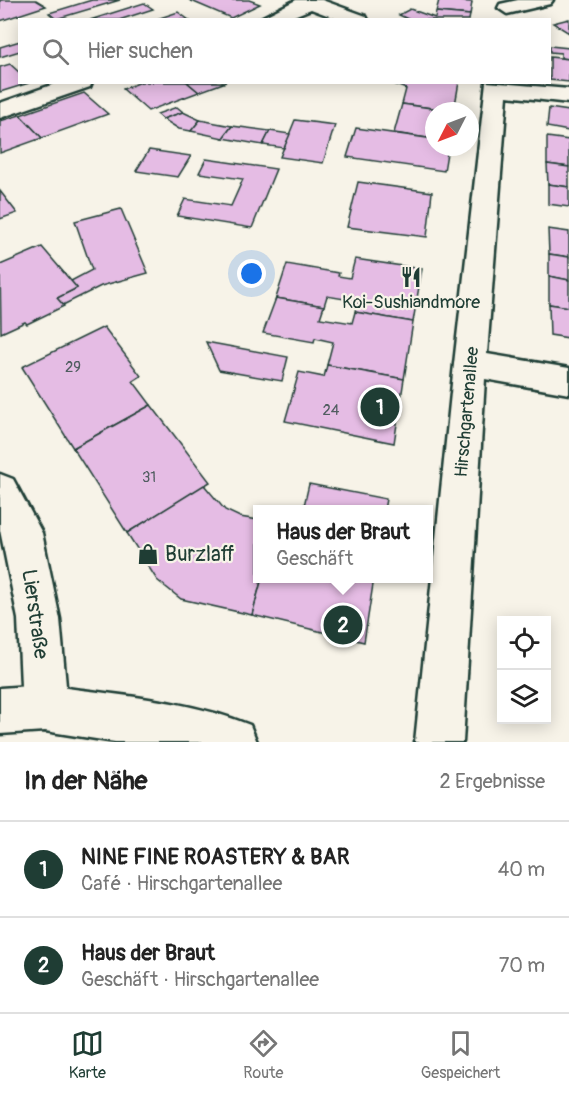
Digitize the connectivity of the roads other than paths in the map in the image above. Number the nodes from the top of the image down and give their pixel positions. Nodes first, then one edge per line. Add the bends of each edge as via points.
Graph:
1 (544, 0) edge
2 (308, 1) edge
3 (507, 9) edge
4 (271, 18) edge
5 (354, 18) edge
6 (76, 84) edge
7 (497, 85) edge
8 (569, 96) edge
9 (0, 111) edge
10 (470, 364) junction
11 (569, 381) edge
12 (0, 491) edge
13 (45, 708) junction
14 (0, 711) edge
15 (233, 742) edge
16 (440, 742) edge

1 - 3 street
2 - 4 street
2 - 5 street
6 - 9 street
7 - 8 street
7 - 10 street, Hirschgartenallee
10 - 11 street
10 - 16 street, Hirschgartenallee
12 - 13 street, Lierstraße via 22,533 39,619
13 - 14 street
13 - 15 street via 164,726

